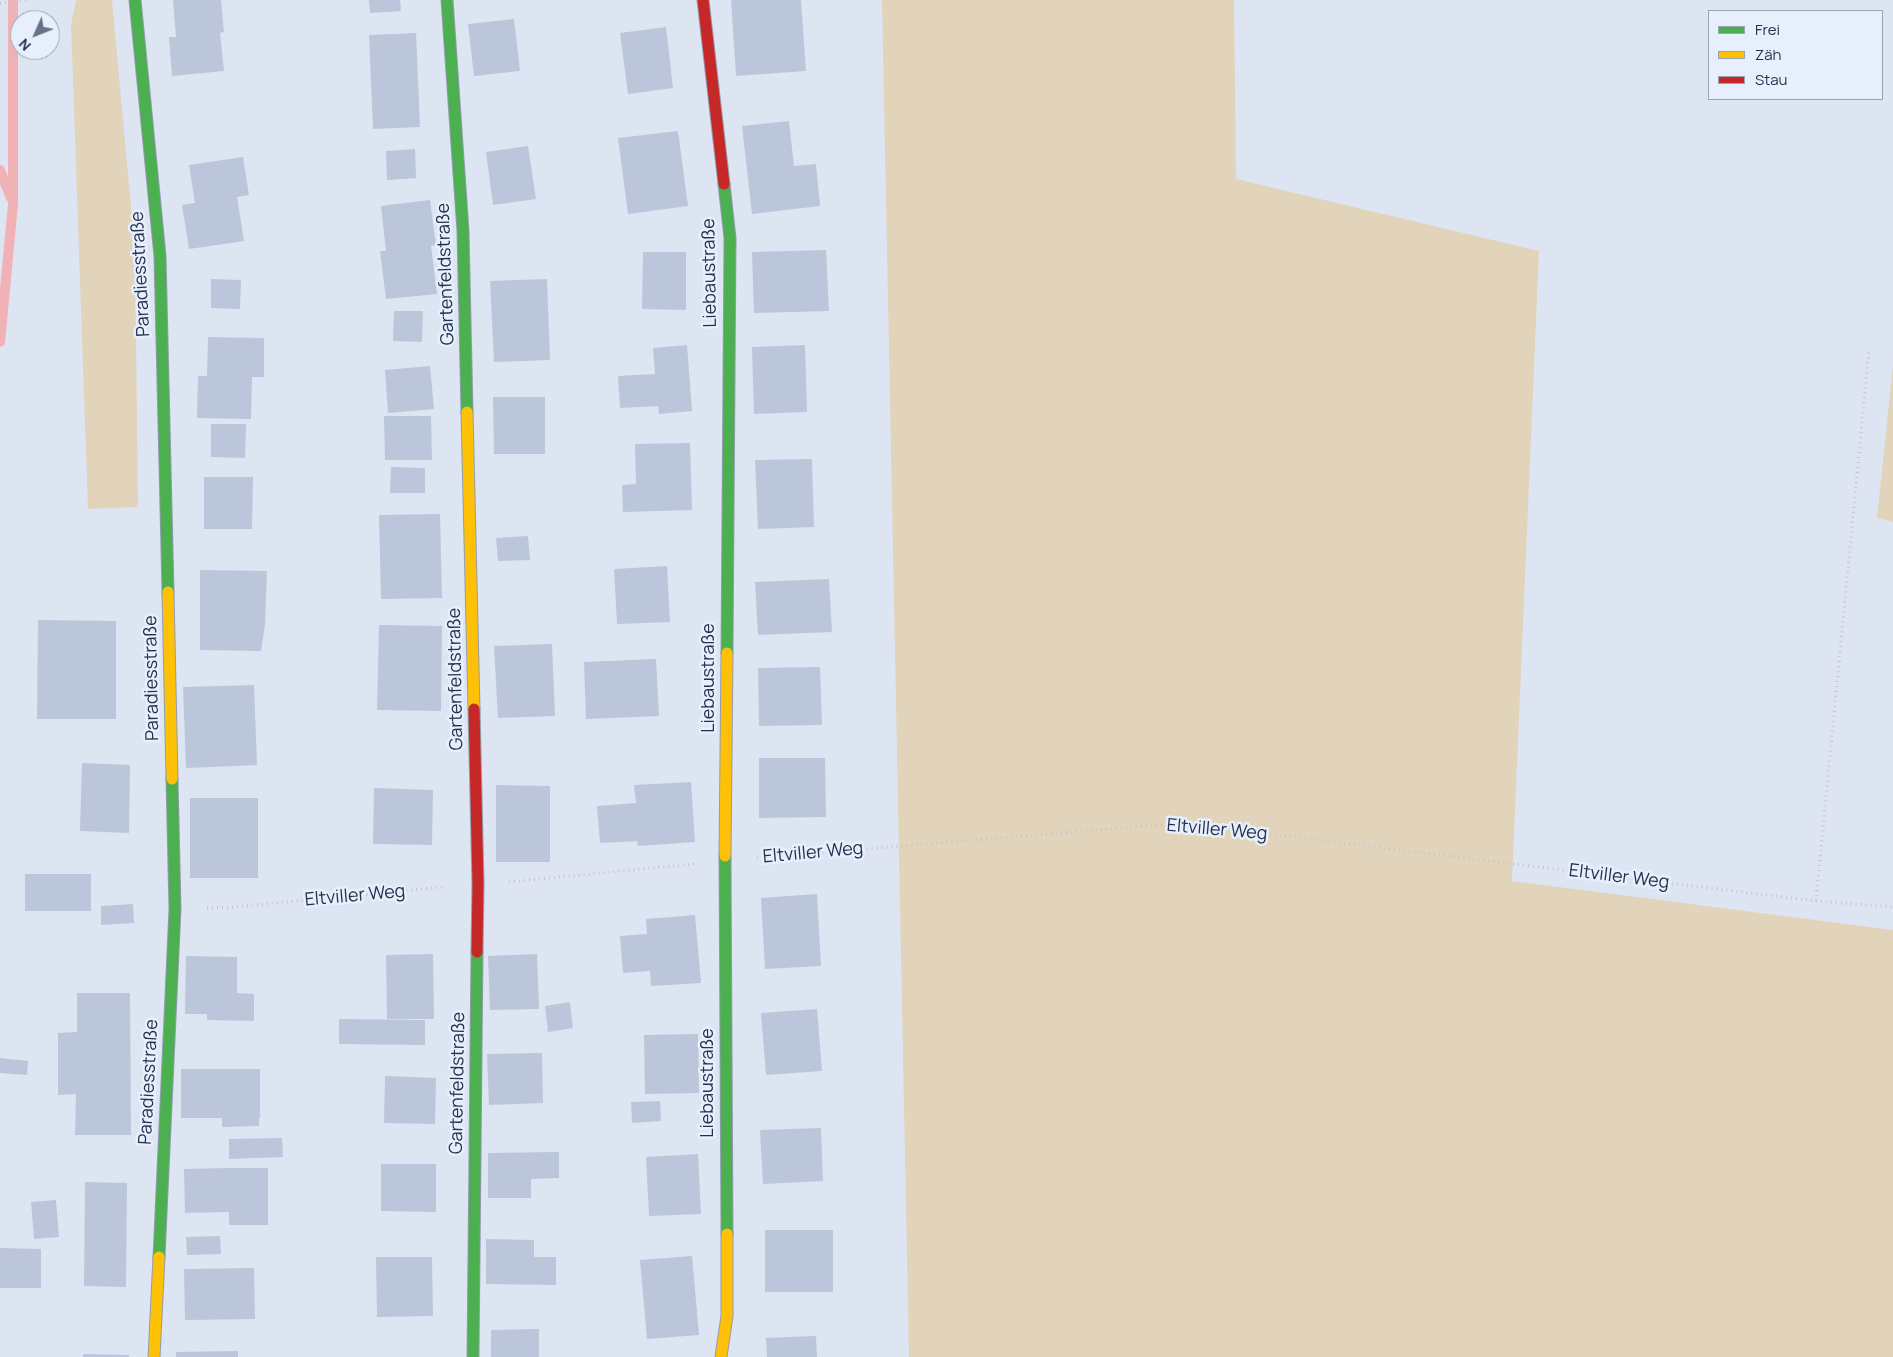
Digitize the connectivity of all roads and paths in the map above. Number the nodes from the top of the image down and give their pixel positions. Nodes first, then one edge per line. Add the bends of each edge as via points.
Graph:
1 (29, 0) edge
2 (134, 0) edge
3 (447, 0) edge
4 (703, 0) edge
5 (0, 3) edge
6 (1869, 350) dead end
7 (724, 860) junction
8 (538, 880) dead end
9 (478, 884) junction
10 (1816, 900) junction
11 (232, 907) dead end
12 (1893, 907) edge
13 (154, 1357) edge
14 (473, 1357) edge
15 (722, 1357) edge

1 - 5 path
2 - 13 street, Paradiesstraße via 160,256 175,899
3 - 9 street, Gartenfeldstraße via 463,231
4 - 7 street, Liebaustraße via 730,238
6 - 10 path
7 - 8 path, Eltviller Weg
7 - 10 path, Eltviller Weg via 1180,823
7 - 15 street, Liebaustraße via 727,1316
9 - 11 path, Eltviller Weg
9 - 14 street, Gartenfeldstraße
10 - 12 path, Eltviller Weg

